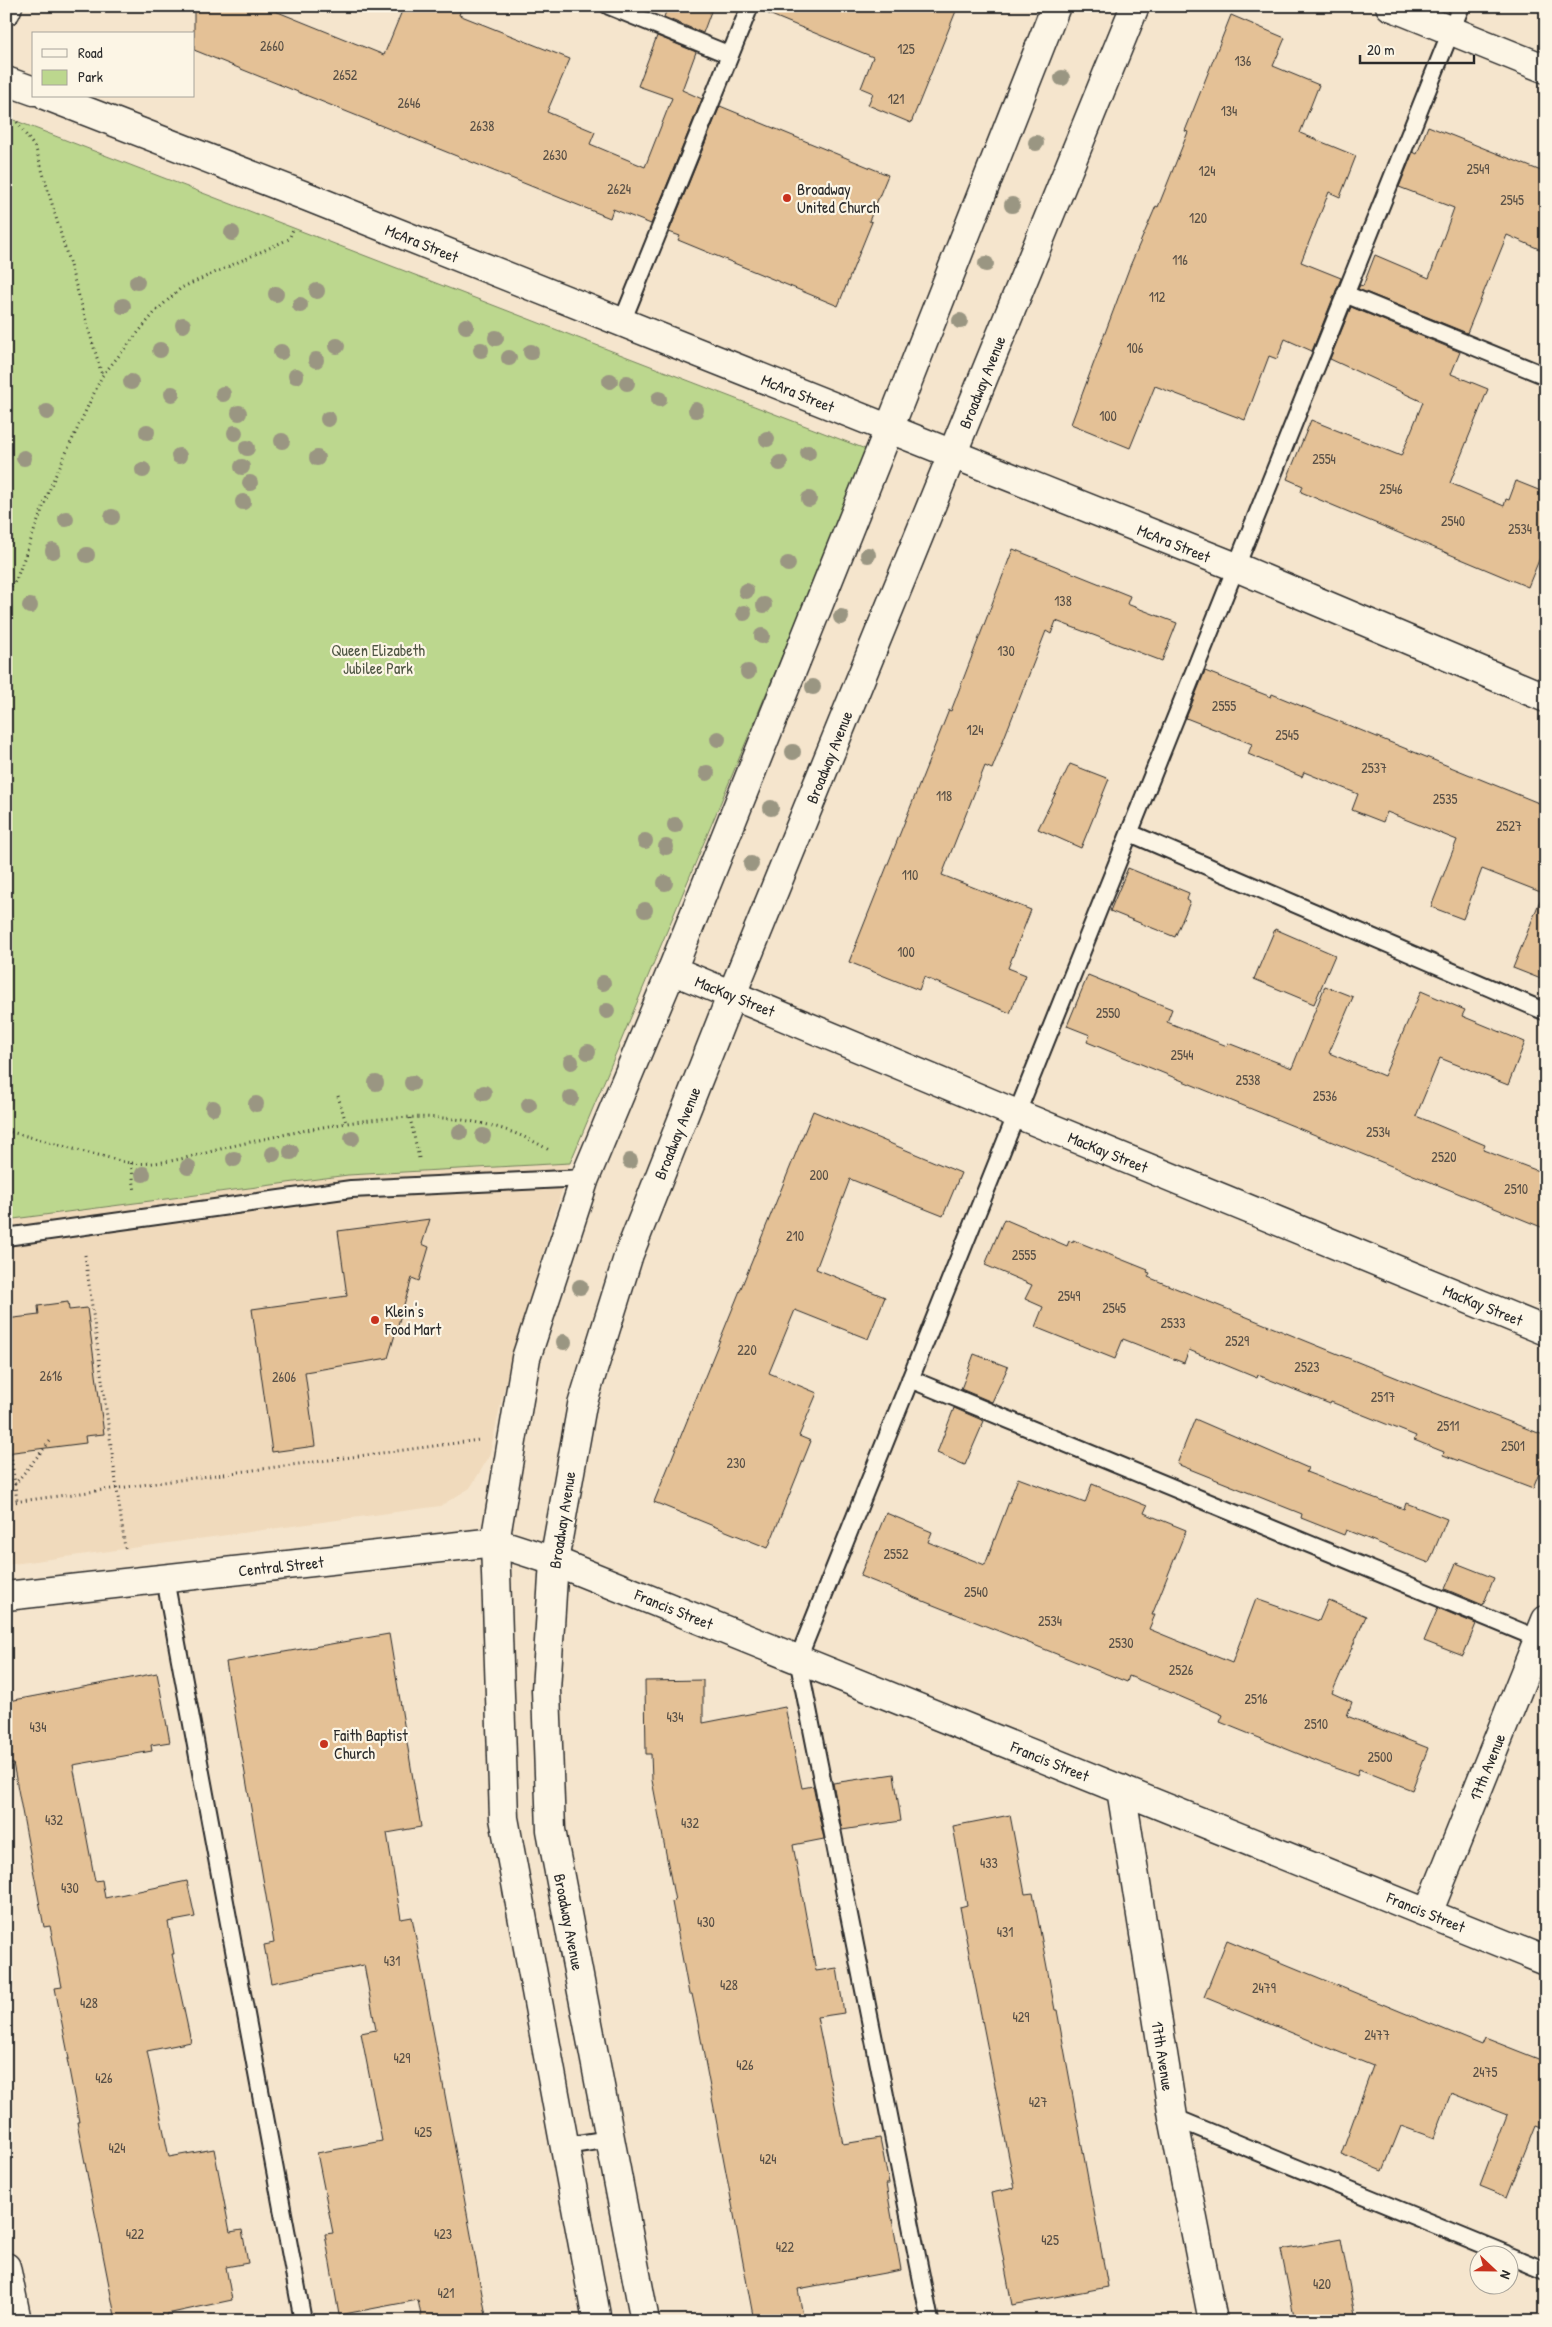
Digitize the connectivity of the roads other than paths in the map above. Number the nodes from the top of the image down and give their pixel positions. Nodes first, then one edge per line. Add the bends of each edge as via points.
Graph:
1 (8, 6) edge
2 (609, 6) edge
3 (750, 6) edge
4 (1056, 6) edge
5 (1135, 6) edge
6 (1390, 6) edge
7 (6, 11) edge
8 (1456, 19) edge
9 (730, 55) junction
10 (1546, 69) edge
11 (6, 81) edge
12 (32, 90) edge
13 (52, 98) edge
14 (1346, 294) junction
15 (622, 322) junction
16 (1546, 376) edge
17 (889, 429) junction
18 (953, 455) junction
19 (1236, 567) junction
20 (1546, 698) edge
21 (1130, 833) junction
22 (672, 970) junction
23 (732, 994) junction
24 (1546, 1012) edge
25 (1017, 1114) junction
26 (585, 1178) junction
27 (6, 1237) edge
28 (1546, 1331) edge
29 (910, 1379) junction
30 (495, 1542) junction
31 (554, 1561) junction
32 (165, 1579) junction
33 (6, 1596) edge
34 (1543, 1634) edge
35 (798, 1659) junction
36 (1121, 1789) junction
37 (1428, 1913) junction
38 (1546, 1961) edge
39 (1173, 2117) junction
40 (610, 2139) junction
41 (565, 2146) junction
42 (1481, 2244) edge
43 (1520, 2260) edge
44 (6, 2267) edge
45 (1546, 2271) edge
46 (17, 2321) edge
47 (303, 2321) edge
48 (597, 2321) edge
49 (645, 2321) edge
50 (930, 2321) edge
51 (1213, 2321) edge

1 - 7 street
2 - 9 lane
3 - 9 lane
4 - 17 street
5 - 18 street, Broadway Avenue
6 - 8 street
8 - 10 street
8 - 14 lane
9 - 15 lane
11 - 12 street
13 - 15 street, McAra Street
14 - 16 lane
14 - 19 lane
15 - 17 street, McAra Street
17 - 18 street, McAra Street
17 - 22 street
18 - 19 street, McAra Street
18 - 23 street, Broadway Avenue
19 - 20 street, McAra Street
19 - 21 lane
21 - 24 lane
21 - 25 lane
22 - 23 street, MacKay Street
22 - 26 street
23 - 25 street, MacKay Street
23 - 31 street, Broadway Avenue via 628,1254 582,1405
25 - 28 street, MacKay Street
25 - 29 lane
26 - 27 lane via 352,1189
26 - 30 street via 526,1358
29 - 34 lane
29 - 35 lane
30 - 31 street, Central Street
30 - 32 street, Central Street
30 - 41 street via 504,1818
31 - 35 street, Francis Street
31 - 40 street, Broadway Avenue via 546,1690 551,1830
32 - 33 street, Central Street
32 - 47 lane
34 - 37 street, 17th Avenue
35 - 36 street, Francis Street
35 - 50 lane
36 - 37 street, Francis Street
36 - 39 street, 17th Avenue
37 - 38 street, Francis Street
39 - 42 lane
39 - 51 street, 17th Avenue
40 - 41 lane
40 - 49 street, Broadway Avenue
41 - 48 street
43 - 45 lane
44 - 46 street

